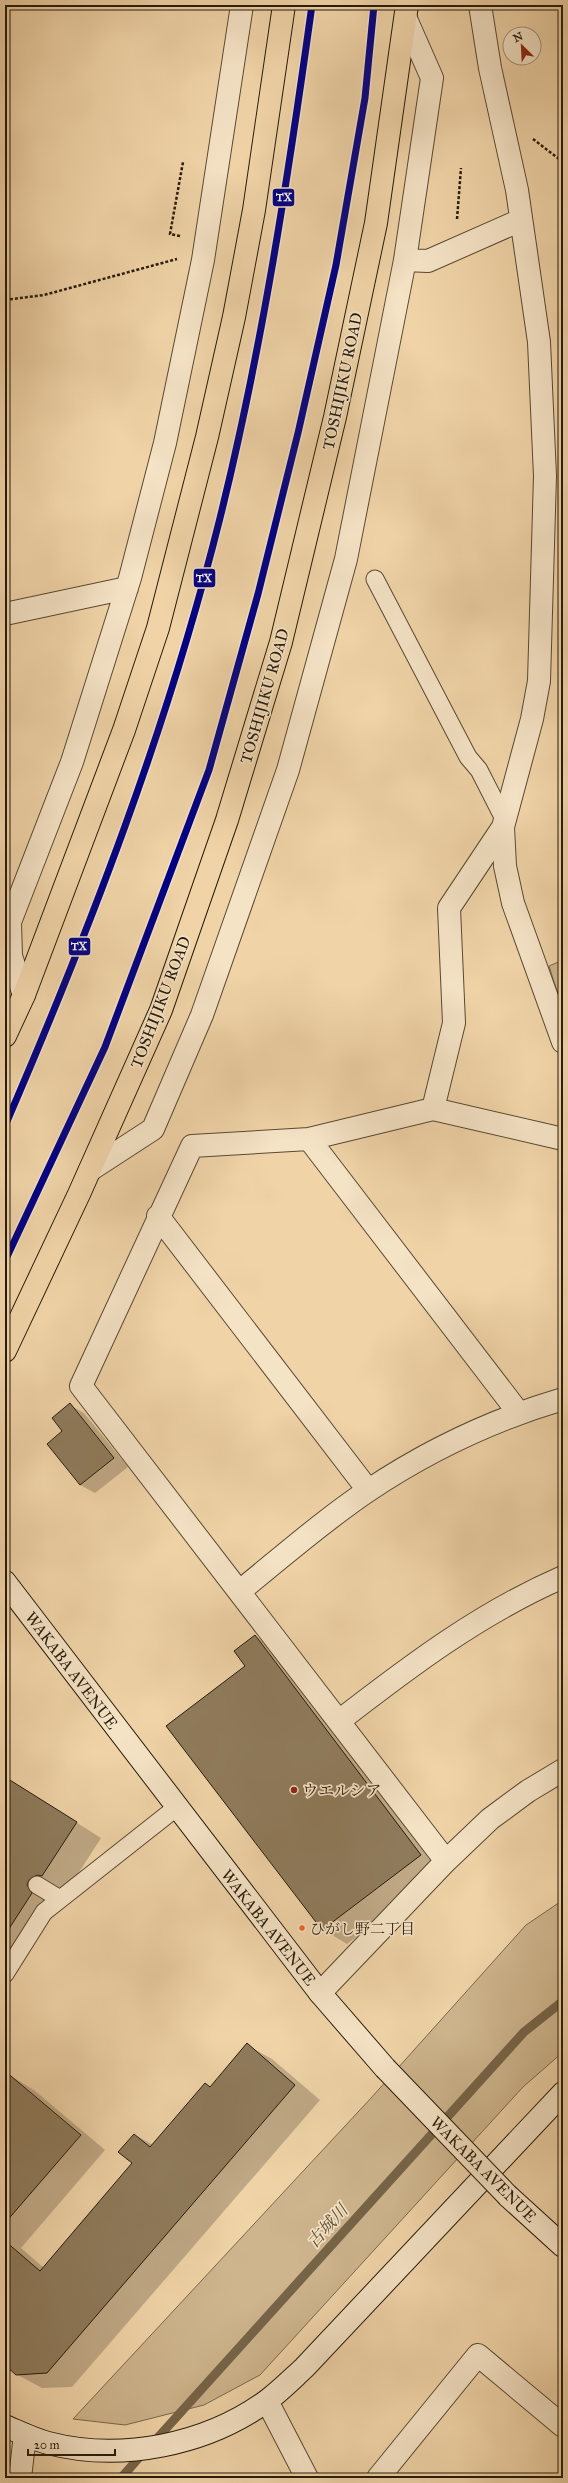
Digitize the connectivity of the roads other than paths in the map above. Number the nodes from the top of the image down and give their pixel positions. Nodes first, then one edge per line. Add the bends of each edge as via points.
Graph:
1 (242, 5) edge
2 (284, 5) edge
3 (480, 5) edge
4 (406, 12) edge
5 (521, 220) junction
6 (405, 260) junction
7 (375, 579) dead end
8 (127, 588) junction
9 (5, 614) edge
10 (504, 824) junction
11 (24, 995) junction
12 (5, 1036) edge
13 (563, 1042) edge
14 (433, 1109) junction
15 (309, 1139) junction
16 (563, 1139) edge
17 (90, 1170) junction
18 (158, 1216) junction
19 (5, 1351) edge
20 (563, 1399) edge
21 (518, 1412) junction
22 (368, 1490) junction
23 (563, 1577) edge
24 (5, 1582) edge
25 (240, 1591) junction
26 (339, 1721) junction
27 (563, 1770) edge
28 (177, 1807) junction
29 (446, 1861) junction
30 (37, 1885) dead end
31 (60, 1899) junction
32 (5, 1974) edge
33 (320, 1993) junction
34 (563, 2093) edge
35 (563, 2246) edge
36 (267, 2401) junction
37 (5, 2426) edge
38 (563, 2426) edge
39 (25, 2435) junction
40 (20, 2478) edge
41 (307, 2478) edge
42 (378, 2478) edge

1 - 8 street via 203,260 165,443
2 - 11 main road via 254,210 234,316 207,437 158,628 124,730
3 - 5 street
4 - 6 street via 432,78
4 - 17 main road, TOSHIJIKU ROAD via 376,223 335,417 281,642 227,820 161,1010
5 - 6 street via 428,261
5 - 10 street via 540,358 545,476 542,628 535,704
6 - 17 street via 346,559 285,778 202,1015 152,1129
7 - 10 lane via 468,757 479,770
8 - 9 street
8 - 11 street via 72,762 10,922 11,956
10 - 13 street via 504,866 513,903
10 - 14 street via 449,908 454,1023
11 - 12 main road
14 - 15 street
14 - 16 street
15 - 18 street via 192,1146
15 - 21 street
17 - 19 main road, TOSHIJIKU ROAD
18 - 22 street
18 - 25 street via 81,1386
20 - 21 street
21 - 22 street via 460,1439
22 - 25 street
23 - 26 street via 526,1593 477,1620 413,1664
24 - 28 street, WAKABA AVENUE
25 - 26 street
26 - 29 street
27 - 29 street via 528,1791 490,1820
28 - 31 lane
28 - 33 street, WAKABA AVENUE
29 - 33 street
30 - 31 lane
31 - 32 lane via 44,1912
33 - 35 street, WAKABA AVENUE, bridge via 385,2068 508,2196
34 - 36 street via 304,2368
36 - 39 street via 214,2431 164,2447 104,2451 48,2443
36 - 41 street
37 - 39 street
38 - 42 street via 478,2355
39 - 40 street

